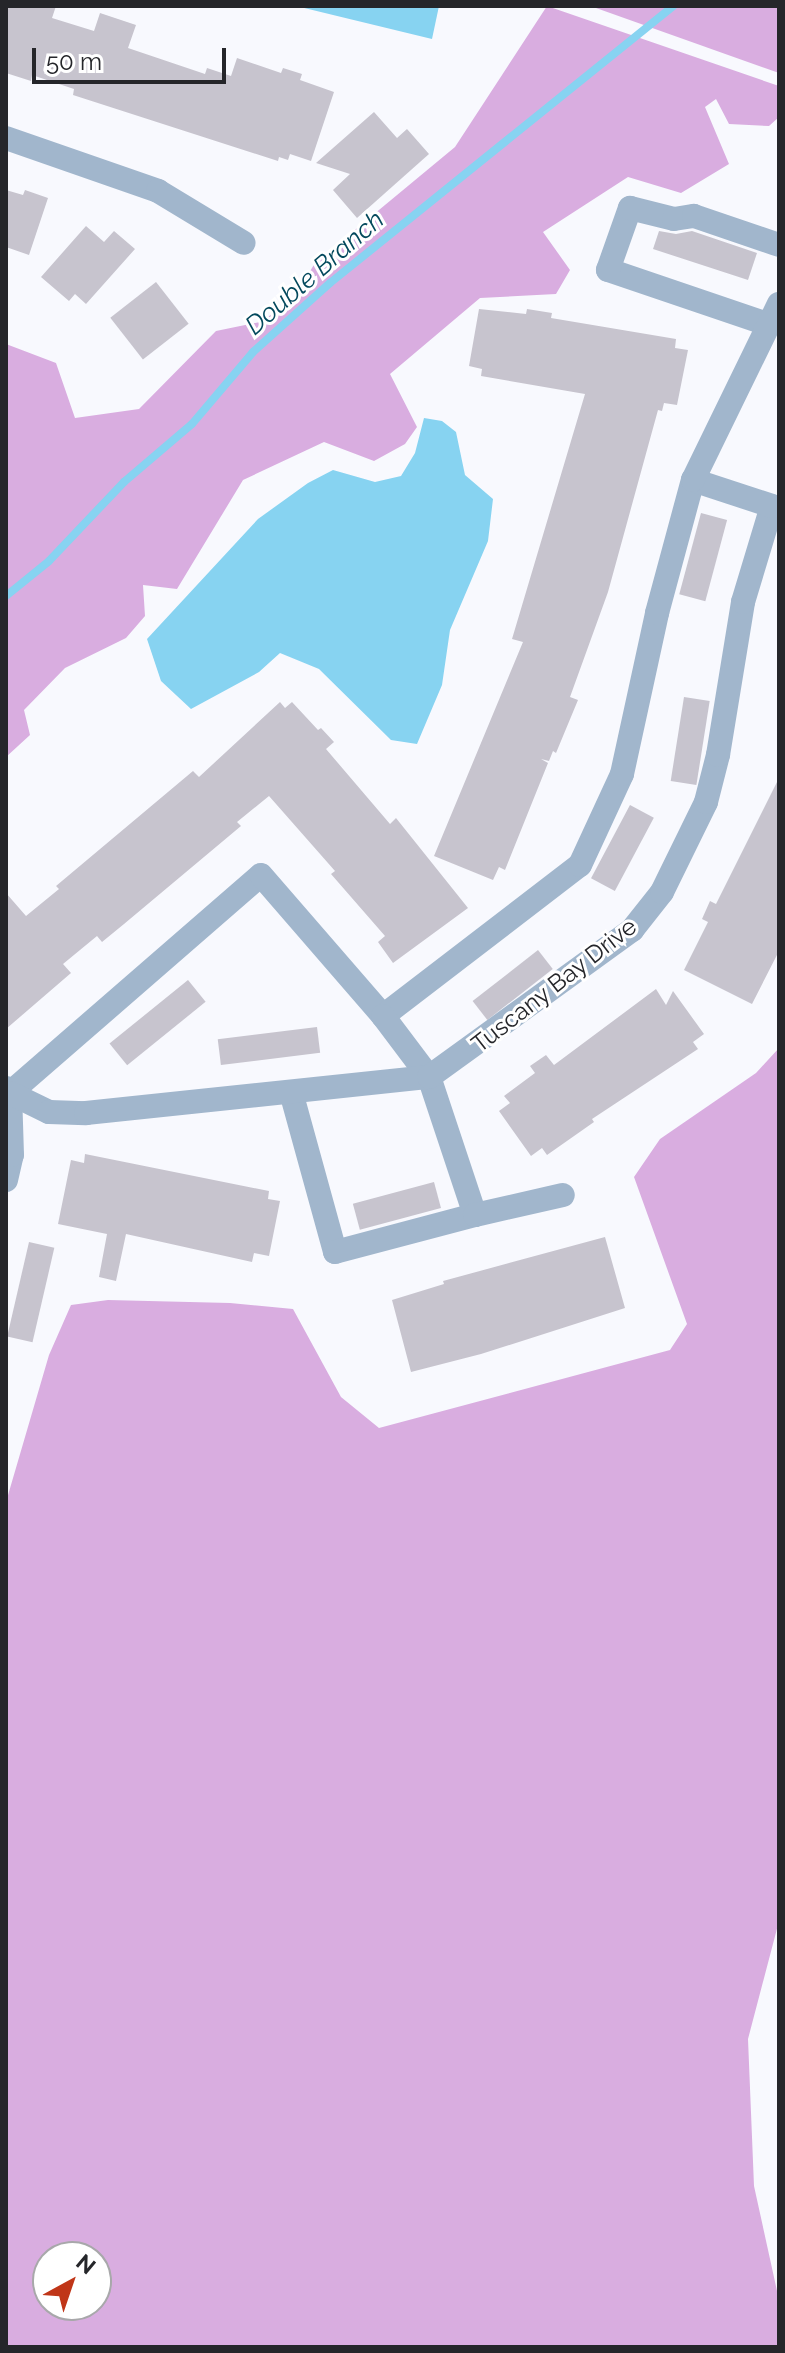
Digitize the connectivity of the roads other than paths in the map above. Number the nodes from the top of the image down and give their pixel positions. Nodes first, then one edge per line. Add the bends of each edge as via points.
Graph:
1 (6, 138) edge
2 (244, 243) dead end
3 (779, 245) edge
4 (773, 314) edge
5 (693, 480) junction
6 (383, 1016) junction
7 (429, 1077) junction
8 (8, 1091) edge
9 (291, 1092) junction
10 (6, 1180) edge
11 (563, 1195) dead end
12 (475, 1215) junction

1 - 2 street via 158,191
3 - 4 street via 694,216 674,219 630,208 608,270
4 - 5 street
5 - 6 street via 622,774 580,865
5 - 7 street, Tuscany Bay Drive via 772,506 743,602 706,802 662,892 632,930
6 - 7 street
6 - 8 street via 261,875
7 - 9 street, Tuscany Bay Drive
7 - 12 street
8 - 9 street, Tuscany Bay Drive via 49,1112 86,1113
8 - 10 street via 12,1155
9 - 12 street via 335,1252
11 - 12 street

